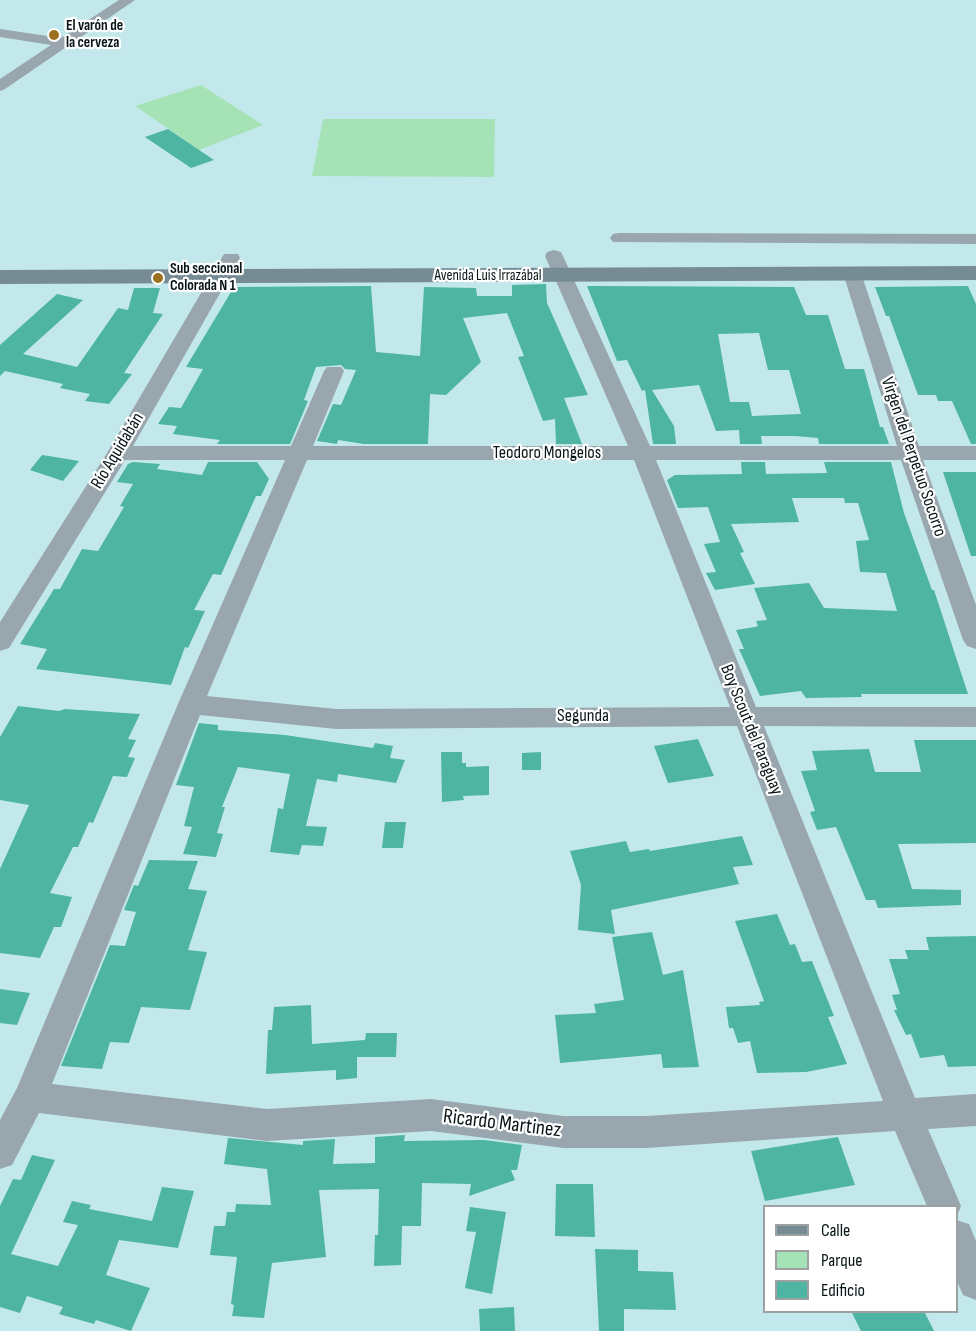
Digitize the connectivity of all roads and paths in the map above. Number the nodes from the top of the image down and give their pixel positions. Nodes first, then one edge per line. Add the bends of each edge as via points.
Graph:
1 (128, 0) edge
2 (0, 33) edge
3 (63, 43) junction
4 (0, 86) edge
5 (619, 238) dead end
6 (976, 239) edge
7 (884, 248) junction
8 (976, 256) edge
9 (0, 258) edge
10 (557, 266) junction
11 (225, 267) junction
12 (852, 273) junction
13 (976, 273) edge
14 (0, 277) edge
15 (334, 371) dead end
16 (118, 453) junction
17 (299, 453) junction
18 (642, 453) junction
19 (910, 453) junction
20 (976, 453) edge
21 (976, 639) edge
22 (0, 642) edge
23 (191, 704) junction
24 (745, 717) junction
25 (976, 717) edge
26 (30, 1097) junction
27 (976, 1110) edge
28 (904, 1113) junction
29 (0, 1153) edge
30 (944, 1205) edge
31 (958, 1239) edge
32 (976, 1282) edge

1 - 3 street
2 - 3 street
3 - 4 street
5 - 7 street
6 - 7 street
7 - 8 main road, Avenida Luis Irrazábal
7 - 10 main road, Avenida Luis Irrazábal
9 - 11 main road, Avenida Luis Irrazábal
10 - 11 main road, Avenida Luis Irrazábal
10 - 12 main road, Avenida Luis Irrazábal
10 - 18 street, Boy Scout del Paraguay
11 - 14 main road, Avenida Luis Irrazábal
11 - 16 street, Río Aquidabán
12 - 13 main road, Avenida Luis Irrazábal
12 - 19 street, Virgen del Perpetuo Socorro
15 - 17 street
16 - 17 street, Teodoro Mongelos
16 - 22 street, Río Aquidabán
17 - 18 street, Teodoro Mongelos
17 - 23 street
18 - 19 street, Teodoro Mongelos
18 - 24 street, Boy Scout del Paraguay
19 - 20 street, Teodoro Mongelos
19 - 21 street, Virgen del Perpetuo Socorro
23 - 24 street, Segunda via 336,719
23 - 26 street
24 - 25 street, Segunda
24 - 28 street, Boy Scout del Paraguay
26 - 28 street, Ricardo Martinez via 267,1125 430,1115 563,1132 658,1131
26 - 29 street
27 - 28 street, Ricardo Martinez
28 - 30 street, Boy Scout del Paraguay
31 - 32 street

